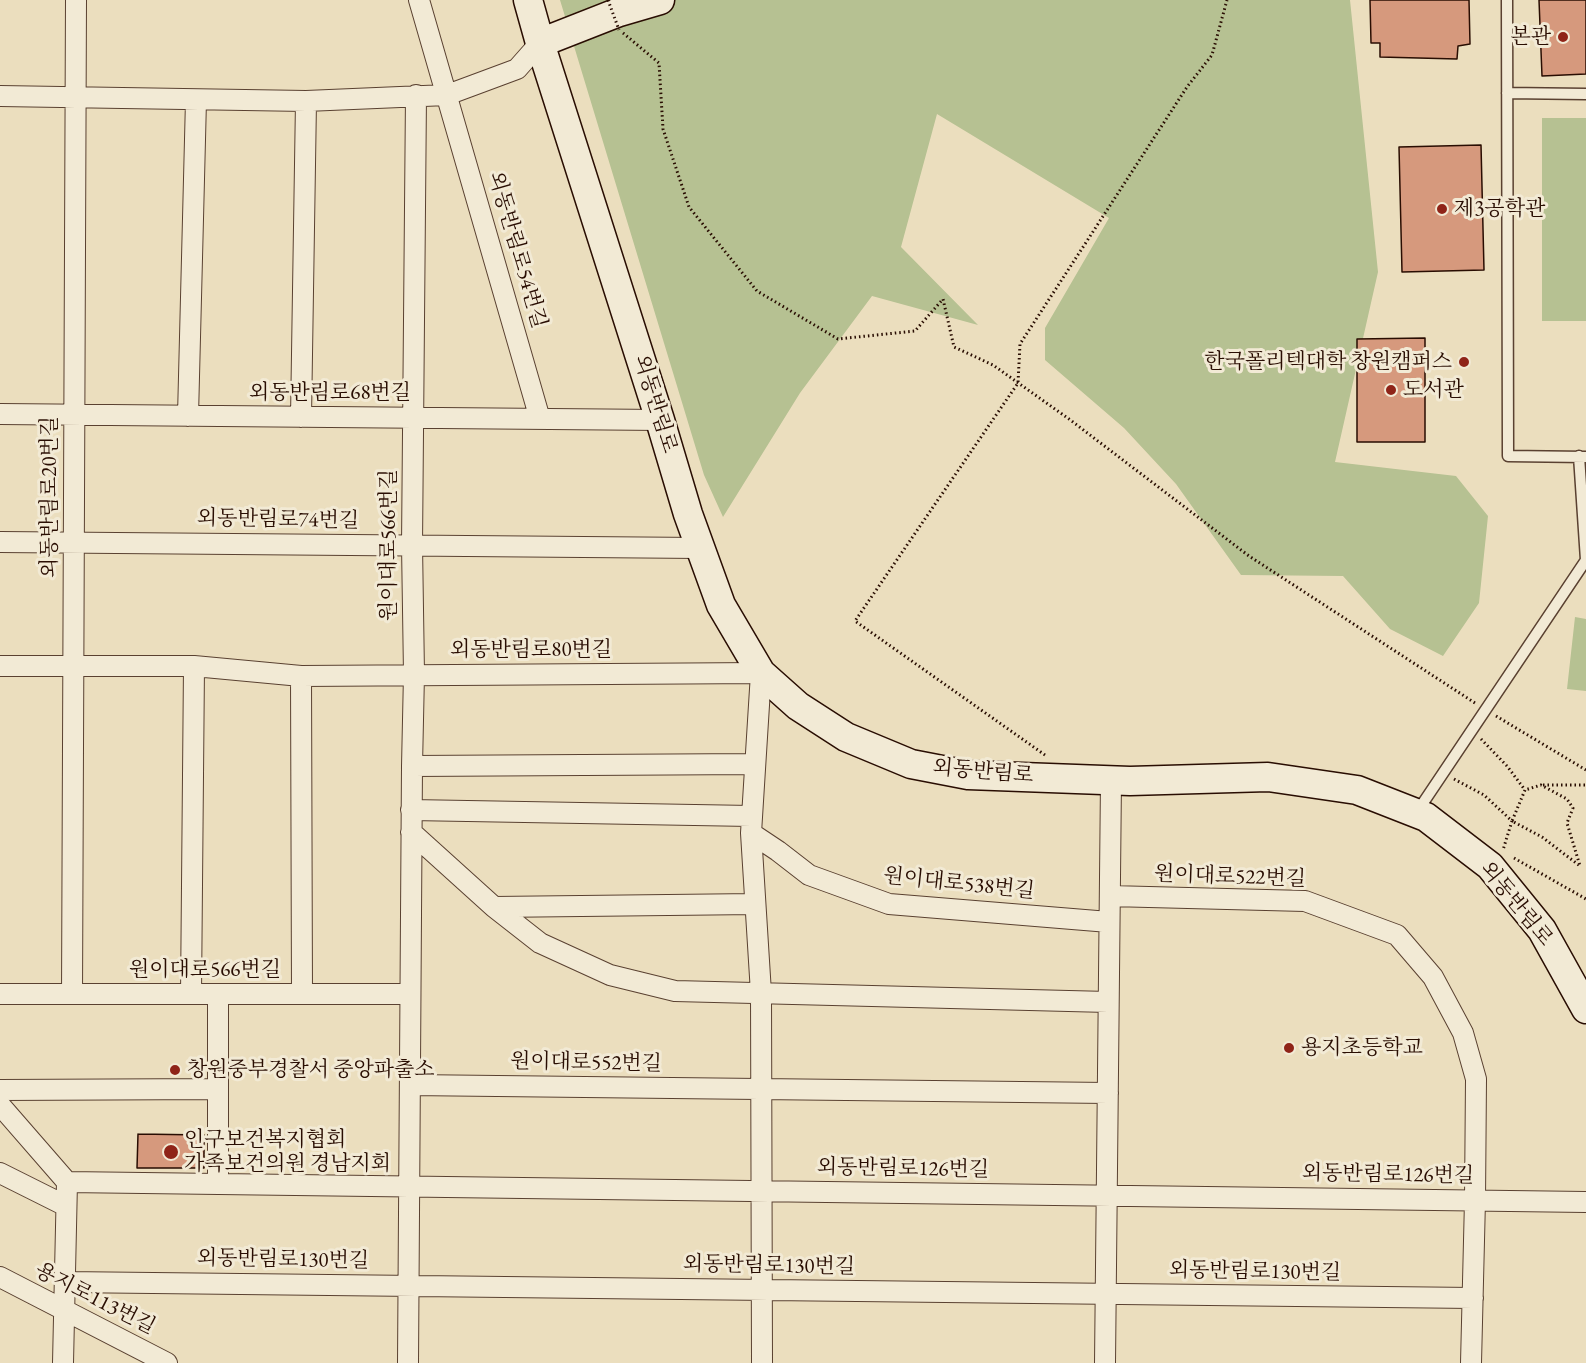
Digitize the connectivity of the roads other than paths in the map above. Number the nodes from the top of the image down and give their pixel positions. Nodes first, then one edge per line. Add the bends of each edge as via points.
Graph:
1 (76, 0) edge
2 (419, 0) edge
3 (528, 0) edge
4 (660, 0) edge
5 (1507, 0) edge
6 (540, 43) junction
7 (1507, 93) junction
8 (1586, 94) edge
9 (416, 95) junction
10 (447, 95) junction
11 (0, 96) edge
12 (76, 98) junction
13 (196, 100) junction
14 (306, 101) junction
15 (0, 414) edge
16 (75, 415) junction
17 (188, 416) junction
18 (301, 417) junction
19 (412, 418) junction
20 (540, 418) junction
21 (660, 420) junction
22 (1582, 457) edge
23 (0, 542) edge
24 (74, 542) junction
25 (412, 545) junction
26 (700, 548) junction
27 (1586, 560) edge
28 (0, 666) edge
29 (73, 666) junction
30 (194, 666) junction
31 (761, 673) junction
32 (414, 674) junction
33 (301, 676) junction
34 (754, 764) junction
35 (412, 766) junction
36 (1111, 780) junction
37 (1423, 804) dead end
38 (411, 810) junction
39 (751, 824) junction
40 (411, 832) junction
41 (1110, 896) junction
42 (755, 904) junction
43 (494, 907) junction
44 (1109, 922) junction
45 (761, 993) junction
46 (0, 994) edge
47 (72, 994) junction
48 (191, 994) junction
49 (218, 994) junction
50 (302, 994) junction
51 (410, 994) junction
52 (1108, 1002) junction
53 (1586, 1009) edge
54 (410, 1085) junction
55 (218, 1089) junction
56 (761, 1089) junction
57 (0, 1090) edge
58 (1108, 1094) junction
59 (0, 1105) edge
60 (0, 1173) edge
61 (67, 1182) junction
62 (218, 1184) junction
63 (409, 1186) junction
64 (762, 1191) junction
65 (1107, 1195) junction
66 (1475, 1200) junction
67 (1586, 1202) edge
68 (66, 1206) junction
69 (0, 1277) edge
70 (65, 1281) junction
71 (408, 1286) junction
72 (762, 1290) junction
73 (1106, 1294) junction
74 (1473, 1298) junction
75 (64, 1310) junction
76 (63, 1363) edge
77 (167, 1363) edge
78 (408, 1363) edge
79 (762, 1363) edge
80 (1105, 1363) edge
81 (1471, 1363) edge

1 - 12 street, 외동반림로20번길
2 - 10 street, 외동반림로54번길
3 - 6 main road, 외동반림로
4 - 6 main road
5 - 7 lane
6 - 10 street via 517,69
6 - 21 main road, 외동반림로
7 - 8 lane
7 - 22 lane via 1508,456
9 - 10 street
9 - 14 street
9 - 19 street, 원이대로566번길
10 - 20 street, 외동반림로54번길
11 - 12 street
12 - 13 street
12 - 16 street, 외동반림로20번길
13 - 14 street
13 - 17 street
14 - 18 street
15 - 16 street, 외동반림로68번길
16 - 17 street, 외동반림로68번길
16 - 24 street, 외동반림로20번길
17 - 18 street, 외동반림로68번길
18 - 19 street, 외동반림로68번길
19 - 20 street, 외동반림로68번길
19 - 25 street, 원이대로566번길
20 - 21 street, 외동반림로68번길
21 - 26 main road, 외동반림로
22 - 27 lane
23 - 24 street, 외동반림로74번길
24 - 25 street, 외동반림로74번길
24 - 29 street, 외동반림로20번길
25 - 26 street, 외동반림로74번길
25 - 32 street, 원이대로566번길
26 - 31 main road, 외동반림로 via 721,605
27 - 37 lane
28 - 29 street, 외동반림로80번길
29 - 30 street, 외동반림로80번길
29 - 47 street, 외동반림로20번길
30 - 33 street, 외동반림로80번길
30 - 48 street
31 - 32 street, 외동반림로80번길
31 - 34 street
31 - 36 main road, 외동반림로 via 798,706 846,737 911,764 968,775
32 - 33 street, 외동반림로80번길
32 - 35 street, 원이대로566번길
33 - 50 street
34 - 35 street
34 - 39 street
35 - 38 street, 원이대로566번길
36 - 41 street
36 - 53 main road, 외동반림로 via 1268,777 1357,790 1426,817 1490,866 1542,930
38 - 39 street
38 - 40 street, 원이대로566번길
39 - 42 street
39 - 44 street, 원이대로538번길 via 809,875 889,904
40 - 43 street
40 - 51 street, 원이대로566번길
41 - 44 street
41 - 66 street, 원이대로522번길 via 1305,901 1397,936 1433,977 1463,1033 1476,1079
42 - 43 street
42 - 45 street
43 - 45 street via 540,943 609,975 675,991
44 - 52 street
45 - 52 street
45 - 56 street
46 - 47 street, 원이대로566번길
47 - 48 street, 원이대로566번길
48 - 49 street, 원이대로566번길
49 - 50 street, 원이대로566번길
49 - 55 street
50 - 51 street, 원이대로566번길
51 - 54 street, 원이대로566번길
52 - 58 street
54 - 56 street, 원이대로552번길
54 - 63 street, 원이대로566번길
55 - 57 street
55 - 62 street
56 - 58 street
56 - 64 street
58 - 65 street
59 - 61 street
60 - 68 street
61 - 62 street, 외동반림로126번길
61 - 68 street
62 - 63 street, 외동반림로126번길
63 - 64 street, 외동반림로126번길
63 - 71 street, 원이대로566번길
64 - 65 street, 외동반림로126번길
64 - 72 street
65 - 66 street, 외동반림로126번길
65 - 73 street
66 - 67 street, 외동반림로126번길
66 - 74 street, 원이대로522번길
68 - 70 street
69 - 75 street, 용지로113번길
70 - 71 street, 외동반림로130번길
70 - 75 street
71 - 72 street, 외동반림로130번길
71 - 78 street, 원이대로566번길
72 - 73 street, 외동반림로130번길
72 - 79 street
73 - 74 street, 외동반림로130번길
73 - 80 street
74 - 81 street, 원이대로522번길
75 - 76 street
75 - 77 street, 용지로113번길

